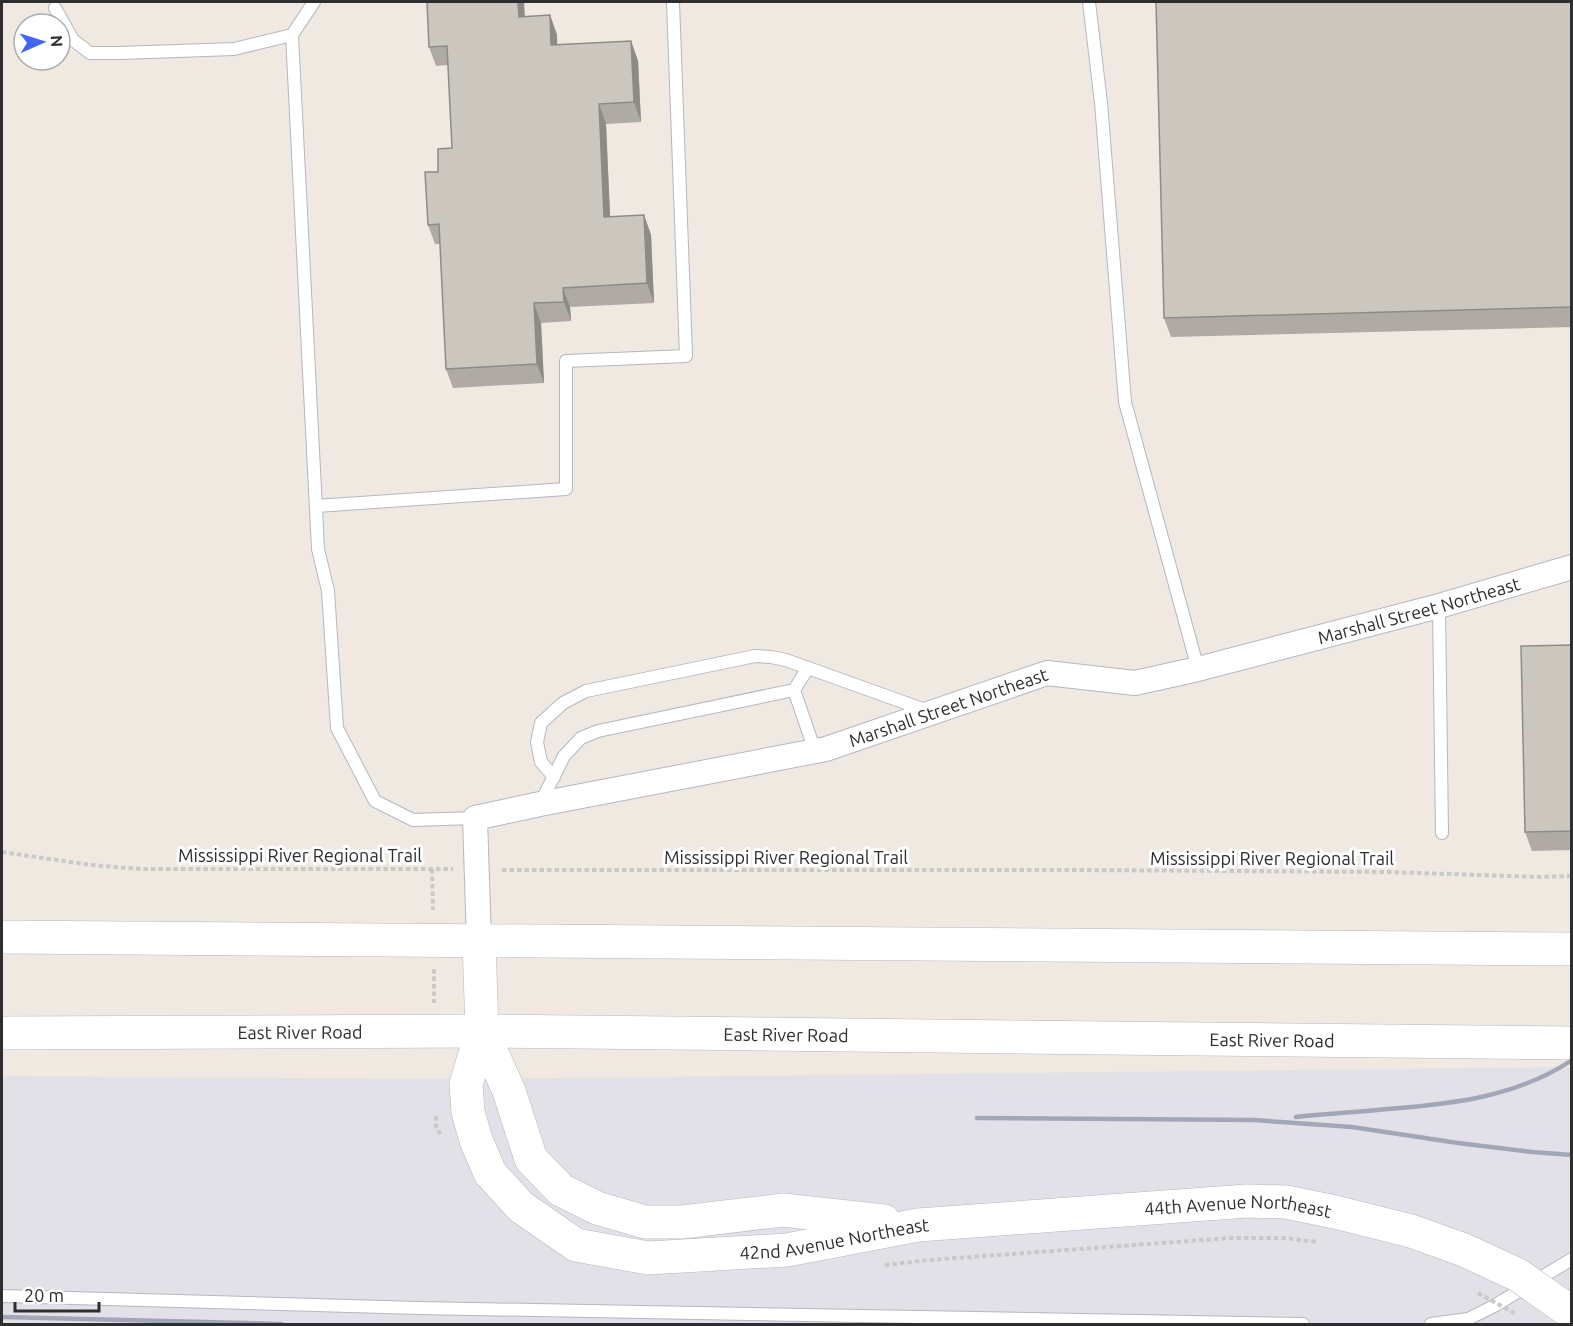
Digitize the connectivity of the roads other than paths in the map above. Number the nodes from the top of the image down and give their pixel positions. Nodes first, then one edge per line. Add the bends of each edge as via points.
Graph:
1 (311, 2) edge
2 (673, 2) edge
3 (1089, 2) edge
4 (56, 8) dead end
5 (292, 35) junction
6 (316, 506) junction
7 (1572, 567) edge
8 (1440, 606) junction
9 (808, 668) junction
10 (1198, 669) junction
11 (794, 690) junction
12 (931, 712) junction
13 (815, 751) junction
14 (554, 777) junction
15 (540, 804) junction
16 (476, 818) junction
17 (1442, 833) dead end
18 (2, 937) edge
19 (479, 940) junction
20 (1572, 949) edge
21 (482, 1031) junction
22 (2, 1033) edge
23 (1572, 1043) edge
24 (918, 1225) junction
25 (1572, 1259) edge
26 (2, 1296) edge
27 (1572, 1313) edge
28 (1303, 1324) edge
29 (1431, 1324) edge

1 - 5 lane
2 - 6 lane via 686,356 566,361 566,489
3 - 10 lane via 1125,402
4 - 5 lane via 73,40 90,53 234,49
5 - 6 lane
6 - 16 lane via 318,549 328,591 337,728 375,801 412,820
7 - 8 street, Marshall Street Northeast
8 - 10 street, Marshall Street Northeast
8 - 17 lane
9 - 11 lane
9 - 12 lane
9 - 14 lane via 755,656 586,692 563,703 542,723 537,742 541,762
10 - 12 street, Marshall Street Northeast via 1135,682 1047,673
11 - 13 lane
11 - 14 lane via 598,731 581,738 564,756
12 - 13 street, Marshall Street Northeast
13 - 15 street, Marshall Street Northeast
14 - 15 lane
15 - 16 street, Marshall Street Northeast
16 - 19 street
18 - 19 street
19 - 20 street
19 - 21 street, 42nd Avenue Northeast
21 - 22 street, East River Road
21 - 23 street, East River Road
21 - 24 street, 42nd Avenue Northeast via 509,1091 531,1159 561,1190 597,1208 645,1222 682,1222 783,1209
21 - 24 street, 42nd Avenue Northeast via 466,1084 467,1103 490,1173 521,1207 576,1245 648,1258 787,1250
24 - 27 street, 44th Avenue Northeast, bridge via 1247,1201 1286,1202 1412,1231 1464,1250 1518,1275
25 - 29 lane via 1468,1319
26 - 28 lane

